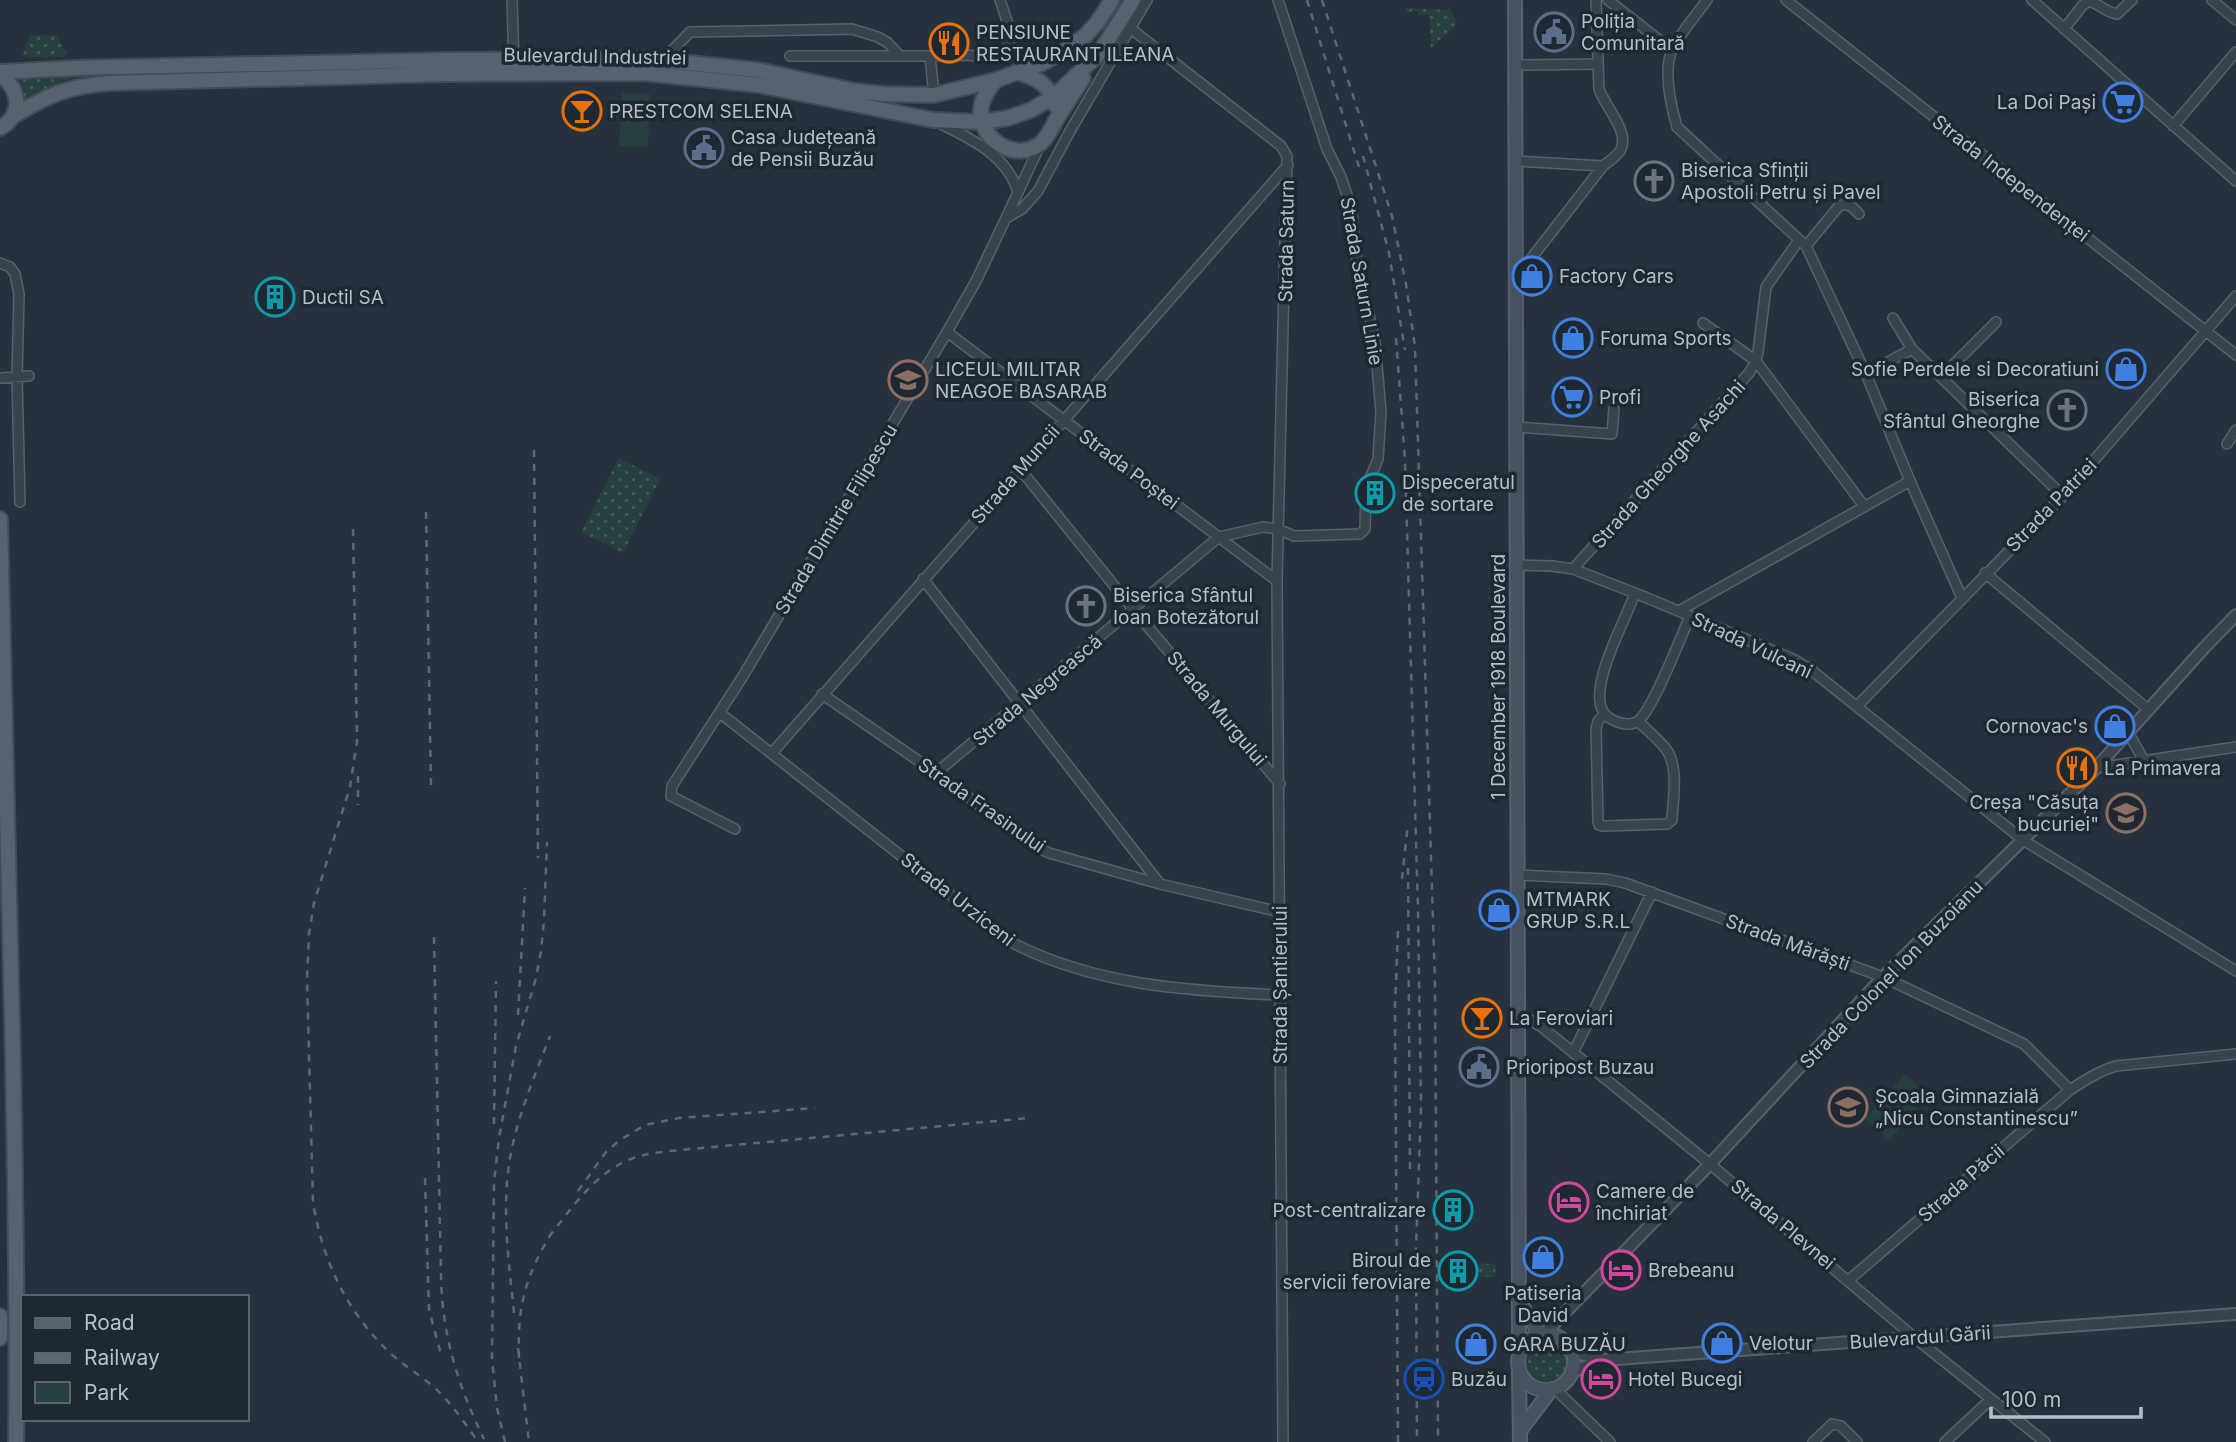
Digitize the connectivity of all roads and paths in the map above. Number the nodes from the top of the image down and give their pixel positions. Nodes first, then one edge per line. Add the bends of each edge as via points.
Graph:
1 (512, 0) edge
2 (1000, 0) edge
3 (1112, 0) edge
4 (1133, 0) edge
5 (1147, 0) edge
6 (1278, 0) edge
7 (1515, 0) edge
8 (1595, 0) edge
9 (1608, 0) edge
10 (1707, 0) edge
11 (1786, 0) edge
12 (2032, 0) edge
13 (2132, 0) edge
14 (2212, 0) edge
15 (2236, 20) edge
16 (1130, 28) junction
17 (2064, 29) junction
18 (1672, 50) junction
19 (2236, 52) edge
20 (1098, 55) junction
21 (790, 56) dead end
22 (900, 56) junction
23 (930, 56) junction
24 (663, 60) junction
25 (1598, 64) junction
26 (1515, 65) junction
27 (514, 66) junction
28 (1016, 72) junction
29 (0, 74) edge
30 (996, 80) junction
31 (934, 94) junction
32 (1054, 97) junction
33 (933, 120) junction
34 (981, 122) junction
35 (1055, 122) junction
36 (6, 124) edge
37 (2173, 126) junction
38 (990, 138) junction
39 (0, 143) edge
40 (1041, 143) junction
41 (1516, 161) junction
42 (1287, 164) junction
43 (1001, 165) junction
44 (1603, 166) junction
45 (2236, 181) edge
46 (1018, 193) junction
47 (1859, 214) dead end
48 (1006, 218) junction
49 (1802, 243) junction
50 (0, 263) edge
51 (1516, 278) junction
52 (2236, 296) edge
53 (1894, 318) dead end
54 (1996, 322) dead end
55 (1703, 323) dead end
56 (947, 332) junction
57 (2206, 332) junction
58 (1912, 349) junction
59 (2236, 355) edge
60 (1756, 361) junction
61 (1866, 374) junction
62 (29, 376) dead end
63 (17, 377) junction
64 (1941, 377) junction
65 (0, 378) edge
66 (1614, 409) dead end
67 (1063, 419) junction
68 (1516, 427) junction
69 (2236, 430) edge
70 (2227, 444) dead end
71 (1020, 469) junction
72 (1910, 481) junction
73 (2063, 496) junction
74 (20, 502) dead end
75 (1864, 506) junction
76 (0, 519) edge
77 (1278, 529) junction
78 (1219, 537) junction
79 (1516, 565) junction
80 (1573, 569) junction
81 (1985, 573) junction
82 (923, 579) junction
83 (1278, 580) junction
84 (1635, 593) junction
85 (1962, 598) junction
86 (1133, 609) junction
87 (1679, 611) junction
88 (1690, 615) junction
89 (2236, 615) edge
90 (3, 694) edge
91 (822, 694) junction
92 (1021, 704) junction
93 (1857, 705) junction
94 (2149, 710) junction
95 (720, 713) junction
96 (1604, 715) junction
97 (1638, 721) junction
98 (2128, 732) junction
99 (2236, 747) edge
100 (772, 753) junction
101 (2144, 761) junction
102 (2096, 768) junction
103 (936, 773) junction
104 (1280, 784) junction
105 (735, 829) dead end
106 (2023, 839) junction
107 (1518, 875) junction
108 (1160, 884) junction
109 (1652, 892) junction
110 (5, 899) edge
111 (1280, 912) junction
112 (2236, 971) edge
113 (1883, 977) junction
114 (1279, 995) junction
115 (1517, 1012) junction
116 (1573, 1053) junction
117 (2236, 1054) edge
118 (2070, 1090) junction
119 (1710, 1164) junction
120 (1849, 1280) junction
121 (1517, 1297) junction
122 (2236, 1314) edge
123 (0, 1316) edge
124 (1543, 1333) junction
125 (0, 1338) edge
126 (1915, 1338) junction
127 (1573, 1352) junction
128 (1518, 1353) junction
129 (1603, 1360) junction
130 (1519, 1371) junction
131 (1573, 1372) junction
132 (1553, 1390) junction
133 (1991, 1399) junction
134 (1520, 1437) edge
135 (16, 1442) edge
136 (1283, 1442) edge
137 (1610, 1442) edge
138 (1813, 1442) edge
139 (1857, 1442) edge
140 (1945, 1442) edge
141 (2045, 1442) edge

1 - 27 street
2 - 23 street via 1011,33 1006,54
3 - 28 main road, Bulevardul Industriei via 1097,23 1064,51
4 - 20 main road, Bulevardul Industriei
5 - 16 street, Strada Dimitrie Filipescu
6 - 77 street, Strada Saturn Linie via 1354,217 1355,250 1375,342 1381,397 1378,459 1366,488 1365,529 1360,534 1294,536
7 - 26 main road, 1 December 1918 Boulevard
8 - 25 street
9 - 18 street
10 - 18 street
11 - 57 street, Strada Independenței
12 - 17 street
13 - 17 street via 2117,14 2089,1
14 - 15 street
16 - 42 street, Strada Saturn via 1281,146
16 - 48 street, Strada Dimitrie Filipescu via 1038,191
17 - 37 street
18 - 49 street via 1669,87 1677,127
19 - 37 street
20 - 32 main road, Bulevardul Industriei
20 - 35 main road
21 - 22 street
22 - 23 street
22 - 24 street via 878,37 852,29 740,30 690,32
23 - 31 street
24 - 27 main road, Bulevardul Industriei
24 - 31 main road, Bulevardul Industriei via 757,70 884,94
25 - 26 street
25 - 44 street via 1599,89 1619,126 1622,146
26 - 41 main road, 1 December 1918 Boulevard
27 - 29 main road, Bulevardul Industriei via 75,68
27 - 33 main road, Bulevardul Industriei via 759,85
27 - 36 main road, Bulevardul Industriei via 84,85 57,92
28 - 30 main road, Bulevardul Industriei
28 - 32 main road via 1041,81
29 - 36 main road via 14,89 17,108
30 - 31 main road, Bulevardul Industriei
30 - 34 main road via 983,99
32 - 34 main road, Bulevardul Industriei via 1019,114
32 - 35 main road
33 - 34 main road, Bulevardul Industriei
33 - 43 street via 976,141
34 - 38 main road
35 - 40 main road
36 - 39 main road
37 - 45 street
38 - 40 main road via 1014,150
38 - 43 street
40 - 46 street
41 - 44 street
41 - 51 main road, 1 December 1918 Boulevard
42 - 67 street, Strada Muncii
42 - 77 street, Strada Saturn
43 - 46 street
44 - 51 street
46 - 48 street
47 - 49 street, Strada Gheorghe Asachi via 1852,206 1839,206
48 - 56 street, Strada Dimitrie Filipescu
49 - 60 street, Strada Gheorghe Asachi via 1766,287
49 - 61 street
50 - 63 street via 10,267 18,281
51 - 68 main road, 1 December 1918 Boulevard
52 - 57 street, Strada Patriei
53 - 58 street
54 - 64 street
55 - 60 street
56 - 67 street, Strada Poștei
56 - 95 street, Strada Dimitrie Filipescu
57 - 59 street, Strada Independenței
57 - 73 street, Strada Patriei
58 - 61 street
58 - 64 street
60 - 75 street
60 - 80 street, Strada Gheorghe Asachi
61 - 72 street
62 - 63 street
63 - 65 street
63 - 74 street
64 - 73 street
66 - 68 street via 1612,434
67 - 71 street, Strada Muncii
67 - 78 street, Strada Poștei
68 - 79 main road, 1 December 1918 Boulevard
69 - 70 street
71 - 82 street, Strada Muncii
71 - 86 street, Strada Murgului
72 - 75 street
72 - 85 street
73 - 81 street, Strada Patriei
75 - 87 street
76 - 90 main road
77 - 78 street, Strada Negrească via 1258,527
77 - 83 street, Strada Șantierului
78 - 83 street, Strada Poștei
78 - 86 street, Strada Negrească
79 - 80 street, Strada Vulcani
79 - 107 main road, 1 December 1918 Boulevard
80 - 84 street, Strada Vulcani
81 - 85 street, Strada Patriei
81 - 94 street
82 - 91 street, Strada Muncii
82 - 92 street
83 - 104 street, Strada Șantierului
84 - 87 street, Strada Vulcani
84 - 96 street via 1601,684
85 - 93 street, Strada Patriei
86 - 92 street, Strada Negrească
86 - 104 street, Strada Murgului
87 - 88 street, Strada Vulcani
88 - 93 street, Strada Vulcani via 1793,659
88 - 97 street
89 - 94 street, Strada Colonel Ion Buzoianu
90 - 110 main road
91 - 100 street, Strada Muncii
91 - 103 street, Strada Frasinului
92 - 103 street, Strada Negrească
92 - 108 street
93 - 106 street, Strada Vulcani
94 - 98 street, Strada Colonel Ion Buzoianu
95 - 100 street, Strada Urziceni
95 - 105 street, Strada Dimitrie Filipescu via 670,792
96 - 97 street via 1622,723
96 - 97 street via 1596,729 1598,821 1604,826 1667,824 1672,820 1671,758
98 - 101 street
98 - 102 street, Strada Colonel Ion Buzoianu
99 - 101 street
100 - 114 street, Strada Urziceni via 1022,948 1064,965 1144,984
101 - 102 street
102 - 106 street, Strada Colonel Ion Buzoianu
103 - 108 street, Strada Frasinului via 1049,853
104 - 111 street, Strada Șantierului
106 - 112 street, Strada Vulcani
106 - 113 street, Strada Colonel Ion Buzoianu
107 - 109 street, Strada Mărăști via 1606,879
107 - 115 main road, 1 December 1918 Boulevard
108 - 111 street, Strada Frasinului
109 - 113 street, Strada Mărăști
109 - 116 street
110 - 135 main road via 18,1348
111 - 114 street, Strada Șantierului
113 - 118 street, Strada Mărăști via 2024,1044
113 - 119 street, Strada Colonel Ion Buzoianu
114 - 136 street, Strada Șantierului
115 - 116 street, Strada Plevnei
115 - 121 main road, 1 December 1918 Boulevard
116 - 119 street, Strada Plevnei
117 - 118 street, Strada Păcii via 2116,1066
118 - 120 street, Strada Păcii
119 - 120 street, Strada Plevnei
119 - 124 street, Strada Colonel Ion Buzoianu
120 - 126 street, Strada Plevnei
121 - 124 main road
121 - 128 main road, 1 December 1918 Boulevard
122 - 126 street, Bulevardul Gării
123 - 125 main road
124 - 127 main road via 1565,1340
124 - 128 main road via 1527,1340
126 - 129 street, Bulevardul Gării
126 - 133 street, Strada Plevnei
127 - 129 street, Bulevardul Gării
127 - 131 main road
128 - 130 main road
129 - 131 street, Bulevardul Gării
130 - 132 main road via 1531,1386
130 - 134 main road
131 - 132 main road
132 - 134 main road
132 - 137 street
133 - 140 street
133 - 141 street, Strada Plevnei
138 - 139 street via 1832,1424 1841,1426

